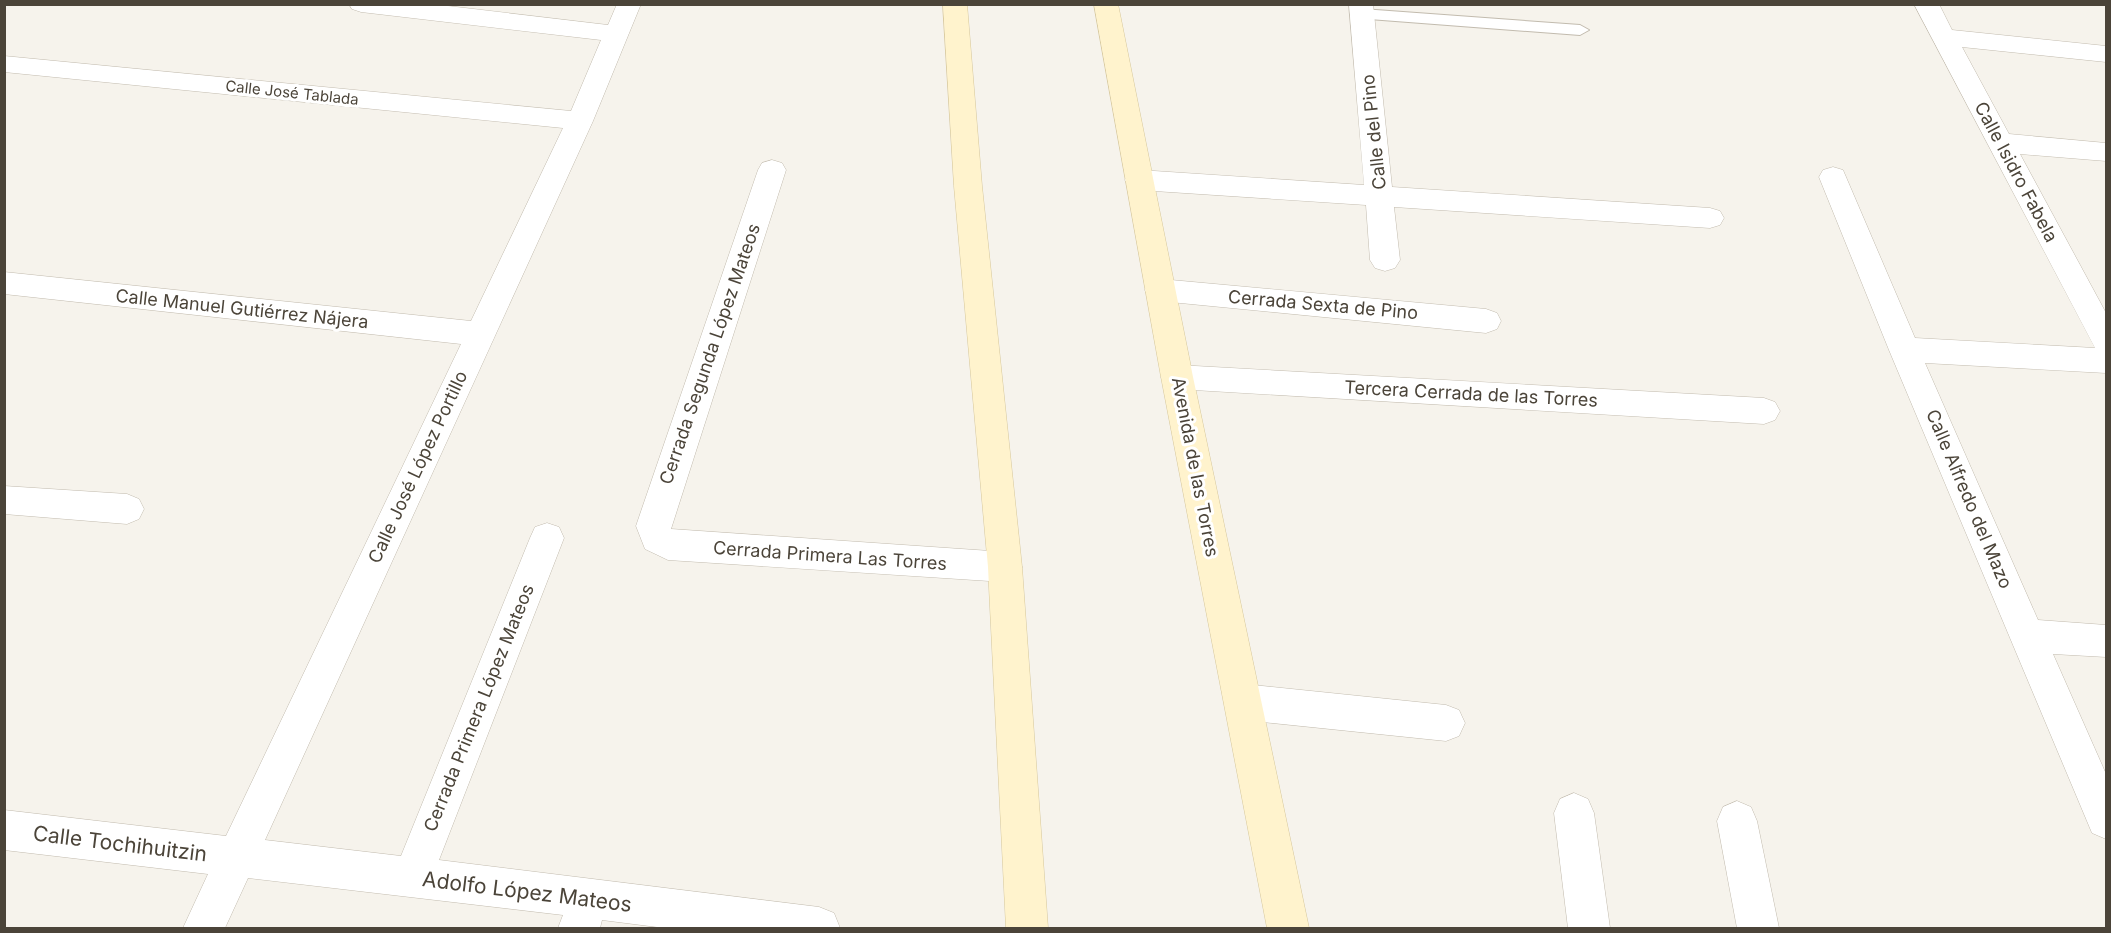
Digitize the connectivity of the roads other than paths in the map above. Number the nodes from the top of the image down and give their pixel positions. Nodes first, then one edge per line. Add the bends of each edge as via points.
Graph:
1 (361, 4) edge
2 (629, 4) edge
3 (955, 4) edge
4 (1106, 4) edge
5 (1926, 4) edge
6 (1361, 9) edge
7 (1580, 30) dead end
8 (616, 33) junction
9 (1944, 37) junction
10 (2106, 54) edge
11 (4, 64) edge
12 (580, 121) junction
13 (2001, 143) junction
14 (2106, 152) edge
15 (772, 170) dead end
16 (1833, 177) dead end
17 (1139, 180) junction
18 (1380, 195) junction
19 (1710, 218) dead end
20 (1384, 260) dead end
21 (4, 283) edge
22 (1160, 290) junction
23 (2098, 311) edge
24 (1486, 321) dead end
25 (480, 334) junction
26 (2106, 340) edge
27 (1904, 350) junction
28 (2106, 362) edge
29 (1177, 376) junction
30 (1764, 411) dead end
31 (4, 500) edge
32 (127, 509) dead end
33 (547, 538) dead end
34 (657, 538) joint
35 (1005, 567) junction
36 (2029, 636) junction
37 (2106, 641) edge
38 (1243, 702) junction
39 (1446, 723) dead end
40 (1574, 813) dead end
41 (2106, 819) edge
42 (1737, 820) dead end
43 (4, 830) edge
44 (235, 859) junction
45 (412, 878) junction
46 (584, 914) edge
47 (204, 928) edge
48 (819, 928) edge
49 (1027, 928) edge
50 (1288, 928) edge
51 (1589, 928) edge
52 (1758, 928) edge

1 - 8 street
2 - 8 street, Calle José López Portillo
3 - 35 main road via 968,186
4 - 17 main road, Avenida de las Torres
5 - 9 street, Calle Isidro Fabela
6 - 7 lane
6 - 18 street, Calle del Pino
8 - 12 street, Calle José López Portillo
9 - 10 street
9 - 13 street, Calle Isidro Fabela
11 - 12 street, Calle José Tablada
12 - 25 street, Calle José López Portillo
13 - 14 street
13 - 23 street, Calle Isidro Fabela
15 - 34 street, Cerrada Segunda López Mateos via 653,526
16 - 27 street, Calle Alfredo del Mazo
17 - 18 street
17 - 22 main road, Avenida de las Torres
18 - 19 street
18 - 20 street, Calle del Pino
21 - 25 street, Calle Manuel Gutiérrez Nájera
22 - 24 street, Cerrada Sexta de Pino
22 - 29 main road, Avenida de las Torres
23 - 26 street, Calle Isidro Fabela
25 - 44 street, Calle José López Portillo
27 - 28 street
27 - 36 street, Calle Alfredo del Mazo
29 - 30 street, Tercera Cerrada de las Torres
29 - 38 main road, Avenida de las Torres
31 - 32 street
33 - 45 street, Cerrada Primera López Mateos
34 - 35 street, Cerrada Primera Las Torres via 668,545
35 - 49 main road
36 - 37 street
36 - 41 street, Calle Alfredo del Mazo
38 - 39 street
38 - 50 main road, Avenida de las Torres
40 - 51 street
42 - 52 street
43 - 44 street, Calle Tochihuitzin
44 - 45 street, Adolfo López Mateos
44 - 47 street, Calle José López Portillo
45 - 46 street, Adolfo López Mateos
46 - 48 street, Adolfo López Mateos

